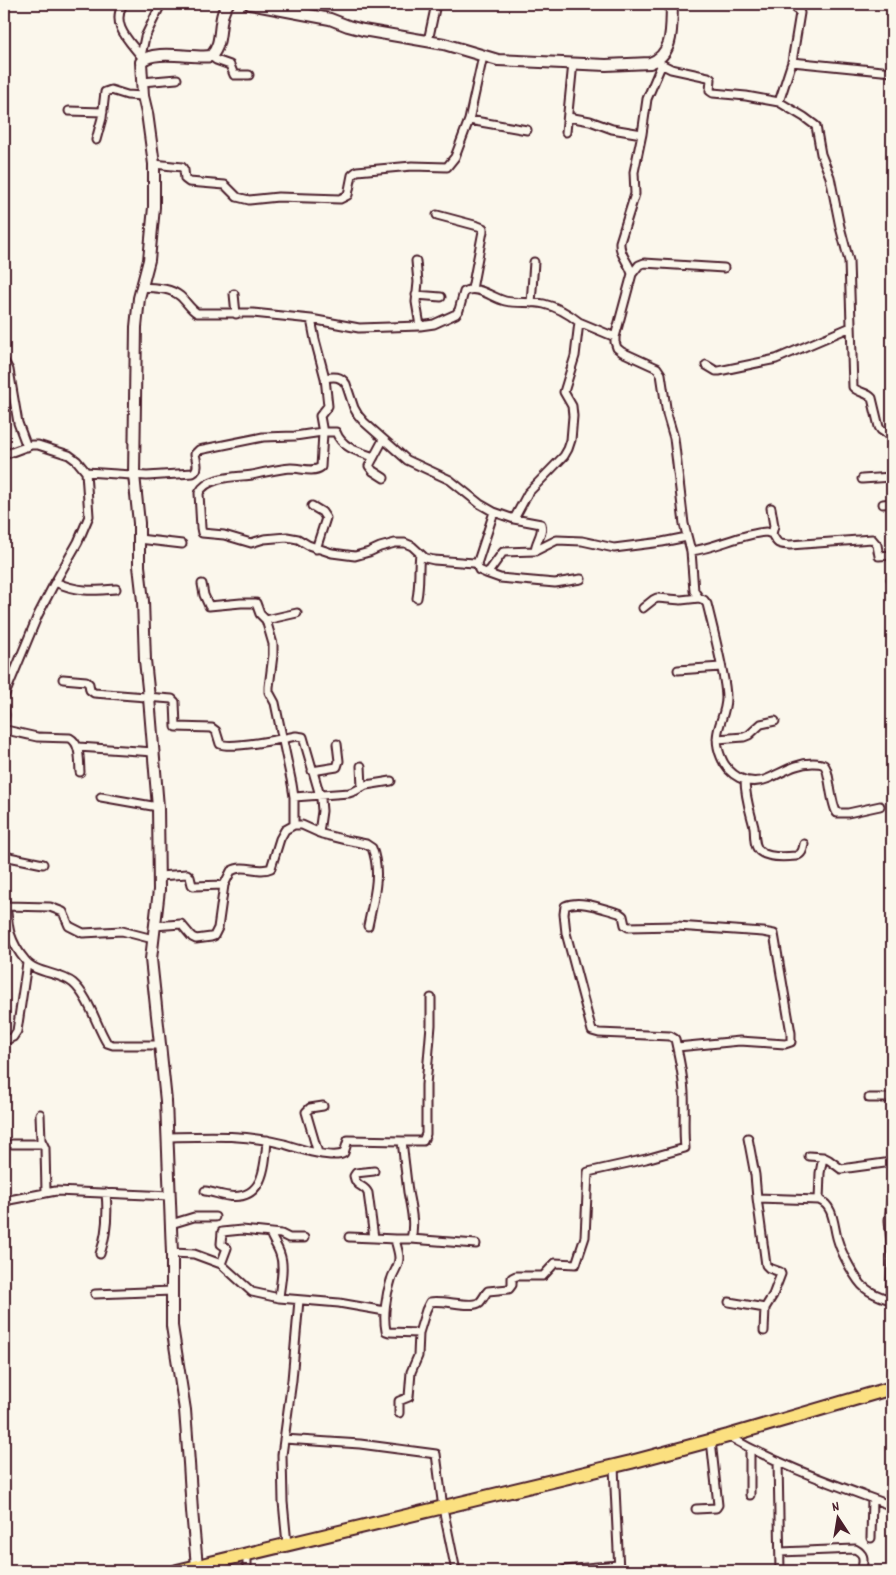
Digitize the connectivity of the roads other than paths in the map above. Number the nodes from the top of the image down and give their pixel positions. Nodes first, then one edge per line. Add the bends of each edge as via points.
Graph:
1 (123, 4) edge
2 (161, 4) edge
3 (228, 4) edge
4 (250, 4) edge
5 (436, 4) edge
6 (672, 4) edge
7 (796, 4) edge
8 (428, 41) junction
9 (212, 56) junction
10 (483, 56) junction
11 (142, 58) junction
12 (792, 62) junction
13 (573, 63) junction
14 (659, 63) junction
15 (892, 72) edge
16 (249, 75) dead end
17 (178, 79) dead end
18 (142, 82) junction
19 (143, 96) junction
20 (779, 102) junction
21 (69, 111) dead end
22 (103, 112) junction
23 (568, 117) junction
24 (469, 120) junction
25 (527, 130) dead end
26 (566, 132) dead end
27 (642, 134) junction
28 (96, 140) dead end
29 (154, 164) junction
30 (437, 215) dead end
31 (416, 261) dead end
32 (534, 262) dead end
33 (724, 268) dead end
34 (632, 274) junction
35 (141, 288) junction
36 (472, 289) junction
37 (234, 294) dead end
38 (416, 295) junction
39 (441, 297) dead end
40 (531, 303) junction
41 (236, 314) junction
42 (311, 319) junction
43 (579, 322) junction
44 (420, 326) junction
45 (851, 327) junction
46 (615, 337) junction
47 (4, 361) edge
48 (706, 365) dead end
49 (325, 378) junction
50 (322, 432) junction
51 (892, 437) edge
52 (384, 440) junction
53 (24, 448) junction
54 (4, 455) edge
55 (374, 457) junction
56 (86, 472) junction
57 (134, 475) junction
58 (892, 477) edge
59 (384, 478) dead end
60 (862, 479) dead end
61 (892, 503) edge
62 (883, 504) dead end
63 (312, 506) dead end
64 (771, 508) dead end
65 (494, 512) junction
66 (514, 519) junction
67 (772, 534) junction
68 (687, 537) junction
69 (139, 539) junction
70 (182, 544) dead end
71 (316, 549) junction
72 (535, 551) junction
73 (691, 551) junction
74 (420, 554) junction
75 (892, 554) edge
76 (477, 564) junction
77 (486, 574) junction
78 (581, 580) dead end
79 (55, 582) junction
80 (202, 584) dead end
81 (116, 589) dead end
82 (417, 598) dead end
83 (699, 598) junction
84 (644, 608) dead end
85 (297, 613) dead end
86 (266, 620) junction
87 (721, 667) junction
88 (678, 670) dead end
89 (63, 679) dead end
90 (4, 697) edge
91 (149, 698) junction
92 (4, 708) edge
93 (775, 721) dead end
94 (4, 722) edge
95 (4, 728) edge
96 (282, 739) junction
97 (717, 739) junction
98 (337, 744) dead end
99 (78, 747) junction
100 (154, 752) junction
101 (361, 766) dead end
102 (312, 771) junction
103 (80, 772) dead end
104 (745, 780) junction
105 (392, 781) dead end
106 (362, 787) junction
107 (320, 795) junction
108 (101, 797) dead end
109 (294, 797) junction
110 (880, 806) dead end
111 (158, 807) junction
112 (294, 825) junction
113 (320, 833) junction
114 (804, 844) dead end
115 (4, 856) edge
116 (43, 864) dead end
117 (159, 876) junction
118 (224, 885) junction
119 (5, 903) edge
120 (154, 926) junction
121 (368, 926) dead end
122 (153, 939) junction
123 (27, 963) junction
124 (431, 998) dead end
125 (4, 1041) edge
126 (160, 1045) junction
127 (676, 1047) junction
128 (869, 1098) dead end
129 (892, 1098) edge
130 (323, 1106) dead end
131 (40, 1114) dead end
132 (168, 1137) junction
133 (748, 1138) dead end
134 (268, 1140) junction
135 (402, 1141) junction
136 (12, 1144) dead end
137 (43, 1144) junction
138 (318, 1153) junction
139 (809, 1156) dead end
140 (823, 1157) junction
141 (892, 1162) edge
142 (374, 1171) dead end
143 (46, 1192) junction
144 (205, 1192) dead end
145 (106, 1193) junction
146 (892, 1194) edge
147 (170, 1196) junction
148 (757, 1198) junction
149 (819, 1200) junction
150 (4, 1201) edge
151 (215, 1217) dead end
152 (171, 1224) junction
153 (270, 1233) junction
154 (349, 1237) dead end
155 (304, 1238) dead end
156 (374, 1238) junction
157 (395, 1239) junction
158 (411, 1239) junction
159 (476, 1244) dead end
160 (172, 1253) junction
161 (100, 1254) dead end
162 (892, 1257) edge
163 (892, 1261) edge
164 (220, 1264) junction
165 (172, 1291) junction
166 (95, 1294) dead end
167 (279, 1298) junction
168 (299, 1300) junction
169 (891, 1301) edge
170 (729, 1302) dead end
171 (765, 1308) junction
172 (385, 1311) junction
173 (764, 1331) dead end
174 (420, 1333) junction
175 (892, 1388) edge
176 (399, 1413) dead end
177 (728, 1436) junction
178 (284, 1438) junction
179 (711, 1440) junction
180 (750, 1448) junction
181 (778, 1462) junction
182 (614, 1467) junction
183 (750, 1495) dead end
184 (872, 1499) junction
185 (892, 1506) edge
186 (443, 1508) junction
187 (696, 1509) dead end
188 (871, 1538) dead end
189 (287, 1544) junction
190 (780, 1552) junction
191 (247, 1554) junction
192 (197, 1566) junction
193 (618, 1568) edge
194 (565, 1570) dead end
195 (177, 1571) edge
196 (247, 1571) edge
197 (456, 1571) edge
198 (780, 1571) edge
199 (862, 1571) edge

1 - 11 street via 119,23
2 - 11 street via 145,37
3 - 9 street via 224,10 218,47
4 - 8 street
5 - 8 street
6 - 14 street via 671,38
7 - 12 street via 800,13
8 - 10 street
9 - 11 street
9 - 16 street via 229,64 234,75
10 - 13 street via 498,60
10 - 24 street
11 - 18 street
12 - 15 street
12 - 20 street
13 - 14 street
13 - 23 street
14 - 20 street via 708,77 713,93
14 - 27 street via 646,99
17 - 18 street
18 - 19 street
19 - 22 street via 108,90
19 - 29 street
20 - 45 street via 813,123 818,132 849,260
21 - 22 street
22 - 28 street
23 - 26 street
23 - 27 street
24 - 25 street
24 - 29 street via 455,157 447,167 404,166 357,171 352,175 348,195 340,199 241,199 226,185 189,182 182,167
27 - 34 street via 634,172 635,194 620,242 622,255
29 - 35 street via 149,260
30 - 36 street via 483,228
31 - 38 street
32 - 40 street
33 - 34 street via 644,263
34 - 46 street
35 - 41 street via 172,291 197,313
35 - 57 street via 136,327
36 - 40 street via 504,301
36 - 44 street via 464,292 456,314 434,324
37 - 41 street
38 - 39 street
38 - 44 street
40 - 43 street via 556,308
41 - 42 street
42 - 44 street via 359,328
42 - 49 street
43 - 46 street
43 - 66 street via 575,356 564,392 572,406 571,440 564,456 528,494
45 - 48 street via 766,362 718,371
45 - 51 street via 853,387 869,394 879,427
46 - 68 street via 617,348 657,368 661,374 674,438
47 - 53 street via 9,370
49 - 50 street via 328,406 320,416
49 - 52 street via 343,380 358,416
50 - 55 street via 336,432 352,450
50 - 57 street via 264,437 199,450 196,451 197,468 193,473
50 - 71 street via 320,468 292,468 221,479 203,487 199,493 201,532 204,534 224,535 251,543 287,537
52 - 55 street
52 - 65 street via 407,460 450,480
53 - 54 street
53 - 56 street via 38,445 69,455
55 - 59 street via 369,468
56 - 57 street
56 - 79 street via 89,516
57 - 69 street
58 - 60 street
61 - 62 street
63 - 71 street via 326,518
64 - 67 street
65 - 66 street
65 - 76 street
66 - 72 street via 541,524
67 - 73 street via 761,532
67 - 75 street via 777,543 785,545 872,540 877,545 879,556
68 - 72 street via 614,548 558,540
68 - 73 street
69 - 70 street
69 - 91 street
71 - 74 street via 355,556 394,543 412,546
72 - 77 street via 500,553
73 - 83 street via 694,590
74 - 76 street via 434,560
74 - 82 street
76 - 77 street via 479,570
77 - 78 street via 536,582
79 - 81 street via 88,591
79 - 90 street
80 - 86 street via 209,606 256,603
83 - 84 street via 657,598
83 - 87 street via 707,604
85 - 86 street
86 - 96 street via 272,644 269,692
87 - 88 street
87 - 97 street via 726,697
89 - 91 street via 86,681 94,693
91 - 96 street via 174,700 176,727 212,728 223,746
91 - 100 street
92 - 94 street
93 - 97 street via 761,724 749,736
95 - 99 street via 37,737 70,738
96 - 102 street via 303,737
96 - 109 street
97 - 104 street via 727,767 735,776
98 - 102 street via 337,767
99 - 100 street
99 - 103 street
100 - 111 street
101 - 106 street
102 - 107 street
104 - 110 street via 757,782 790,768 818,763 826,769 837,813
104 - 114 street via 745,793 759,850 766,854 796,856 802,852
105 - 106 street
106 - 107 street via 349,793
107 - 109 street
107 - 113 street
108 - 111 street
109 - 112 street
111 - 117 street
112 - 113 street
112 - 118 street via 285,830 280,839 271,868 234,869
113 - 121 street via 372,848 376,886
115 - 116 street
117 - 118 street via 187,874 194,886
117 - 120 street
118 - 120 street via 214,936 196,939 181,924
119 - 122 street via 55,908 64,913 71,928 83,933 122,931
119 - 123 street via 10,933
120 - 122 street
122 - 126 street via 152,979
123 - 125 street via 17,1031
123 - 126 street via 77,987 108,1045
124 - 135 street via 426,1134 423,1141
126 - 132 street
127 - 127 street via 675,1039 670,1036 592,1031 566,933 565,906 587,905 622,914 628,927 676,926 774,934 791,1042 740,1041
127 - 174 street via 684,1088 684,1149 588,1172 585,1237 576,1264 555,1263 543,1276 516,1276 512,1278 509,1289 488,1291 475,1304 430,1302
128 - 129 street
130 - 138 street via 306,1112
131 - 137 street
132 - 134 street via 233,1136
132 - 147 street
133 - 148 street
134 - 138 street
134 - 144 street via 262,1176 256,1190 230,1197
135 - 138 street via 350,1140 346,1142 343,1155
135 - 158 street via 413,1216
136 - 137 street
137 - 143 street
139 - 140 street
140 - 141 street via 841,1169
140 - 149 street
142 - 156 street via 359,1172 354,1176 356,1184 368,1193
143 - 145 street
143 - 150 street
145 - 147 street
145 - 161 street via 107,1228
146 - 162 street via 889,1220
147 - 152 street
148 - 149 street
148 - 171 street via 766,1265 781,1274
149 - 169 street via 830,1210 840,1246 859,1283
151 - 152 street via 194,1217
152 - 160 street
153 - 155 street
153 - 164 street via 222,1232 221,1244 227,1248
153 - 167 street via 282,1260
154 - 156 street
156 - 157 street
157 - 158 street
157 - 172 street via 399,1258
158 - 159 street
160 - 164 street via 194,1254
160 - 165 street
163 - 169 street
164 - 167 street via 252,1292
165 - 166 street
165 - 192 street via 172,1326 185,1410
167 - 168 street
168 - 172 street
168 - 178 street
170 - 171 street
171 - 173 street
172 - 174 street via 386,1331
174 - 176 street via 409,1397 399,1401
175 - 177 highway
177 - 179 highway
177 - 180 street
178 - 186 street via 434,1453
178 - 189 street via 282,1488
179 - 182 highway
179 - 187 street via 718,1505 716,1508
180 - 181 street
180 - 183 street
181 - 184 street
181 - 190 street
182 - 186 highway
182 - 193 street
184 - 185 street
184 - 188 street
186 - 189 highway
186 - 197 street
189 - 191 highway
190 - 198 street
190 - 199 street via 855,1549 863,1556
191 - 192 highway
191 - 196 street
192 - 195 highway
193 - 194 street

